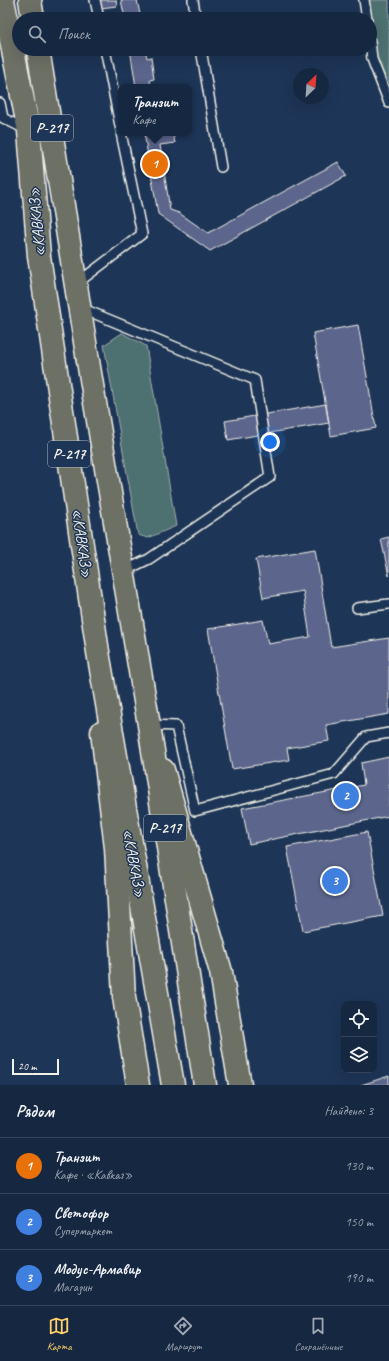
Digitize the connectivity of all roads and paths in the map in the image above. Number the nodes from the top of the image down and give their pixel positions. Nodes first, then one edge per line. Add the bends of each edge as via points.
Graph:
1 (30, 0) edge
2 (95, 0) edge
3 (193, 0) edge
4 (364, 0) edge
5 (32, 12) edge
6 (98, 12) edge
7 (195, 12) edge
8 (366, 12) edge
9 (3, 13) edge
10 (12, 54) edge
11 (12, 56) edge
12 (39, 56) edge
13 (106, 56) edge
14 (202, 56) edge
15 (372, 56) edge
16 (0, 103) edge
17 (389, 103) edge
18 (118, 116) edge
19 (29, 131) junction
20 (122, 136) edge
21 (221, 167) dead end
22 (76, 284) junction
23 (80, 308) junction
24 (124, 571) junction
25 (389, 604) edge
26 (357, 608) dead end
27 (98, 652) junction
28 (149, 725) junction
29 (389, 733) edge
30 (138, 1085) edge
31 (173, 1085) edge
32 (204, 1085) edge
33 (240, 1085) edge

1 - 5 main road
2 - 6 lane
3 - 7 lane
4 - 8 lane
9 - 10 main road, «КАВКАЗ» / Р-217
11 - 19 main road, «КАВКАЗ» / Р-217
12 - 22 main road, «КАВКАЗ» / Р-217
13 - 18 lane
14 - 21 lane
15 - 17 lane
16 - 19 lane via 3,118
19 - 27 main road, «КАВКАЗ» / Р-217 via 39,256
20 - 22 lane via 142,234
22 - 23 main road, «КАВКАЗ» / Р-217
23 - 24 main road, «КАВКАЗ» / Р-217
23 - 24 lane via 255,380 270,477 149,559
24 - 28 main road, «КАВКАЗ» / Р-217
25 - 26 lane
27 - 30 main road via 96,682 116,848 124,996
27 - 31 main road, «КАВКАЗ» / Р-217
28 - 29 lane via 176,726 196,811 334,774 366,737
28 - 32 main road, «КАВКАЗ» / Р-217
28 - 33 main road via 221,972

